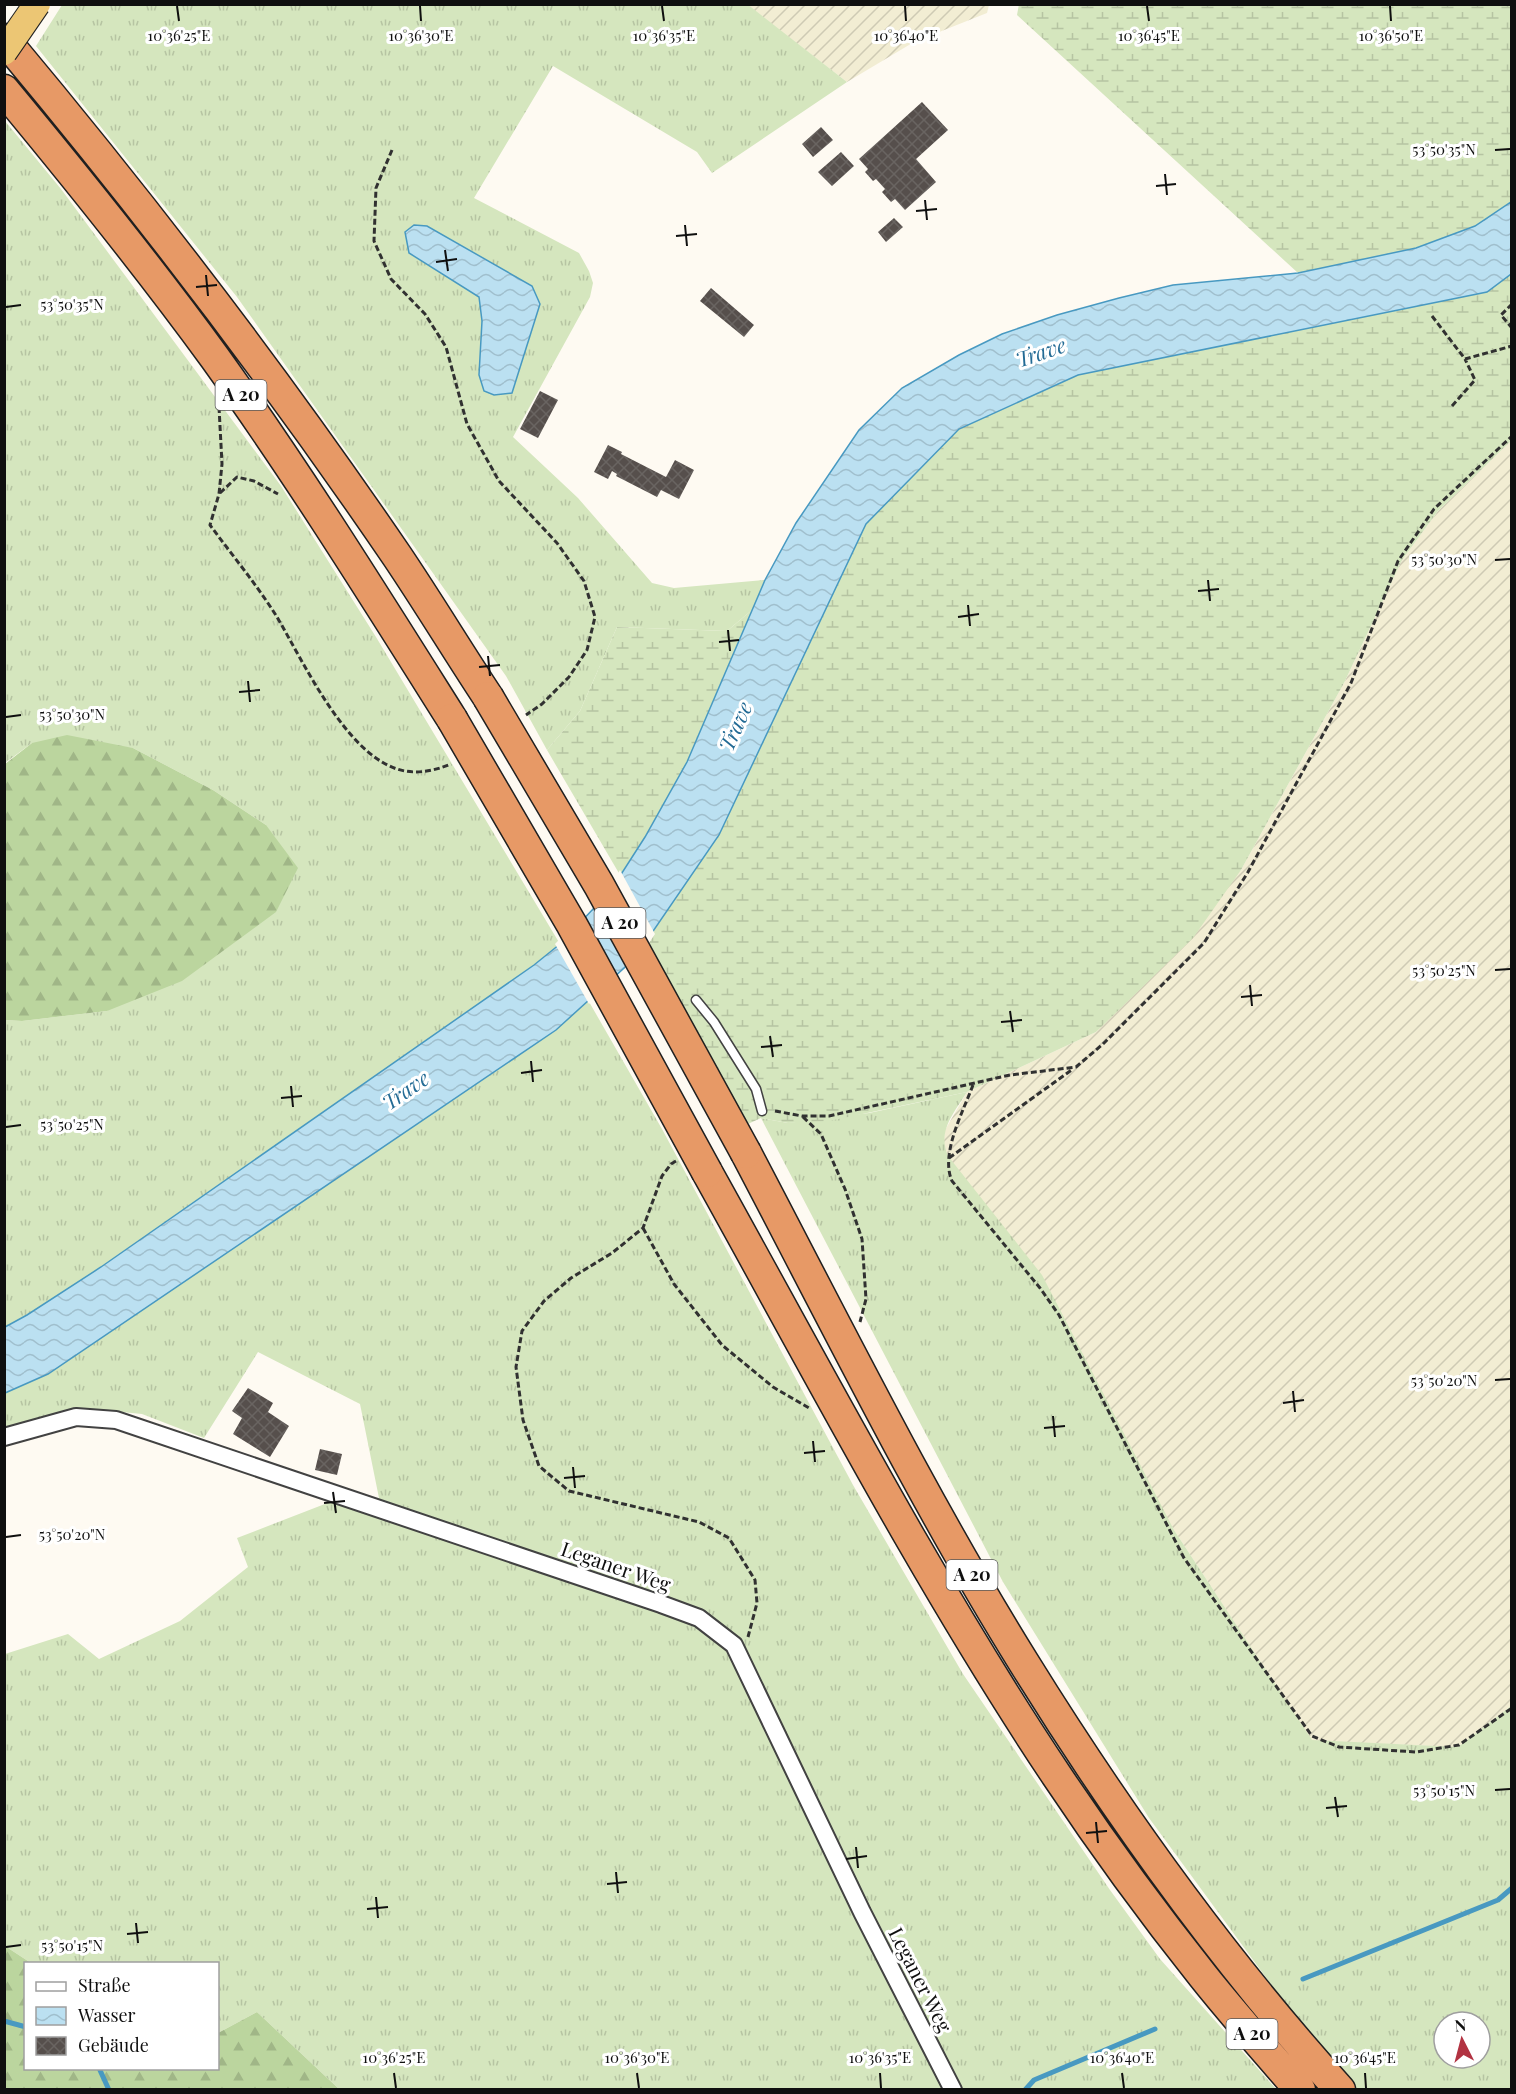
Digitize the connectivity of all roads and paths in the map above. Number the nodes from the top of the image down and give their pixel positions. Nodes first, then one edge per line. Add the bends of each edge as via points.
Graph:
1 (37, 4) edge
2 (4, 39) edge
3 (4, 52) edge
4 (4, 90) edge
5 (1512, 304) edge
6 (1432, 316) dead end
7 (1512, 328) edge
8 (1512, 346) edge
9 (1465, 359) junction
10 (1452, 406) dead end
11 (1512, 436) edge
12 (219, 494) dead end
13 (280, 495) dead end
14 (696, 1000) dead end
15 (1076, 1067) junction
16 (974, 1084) junction
17 (762, 1111) joint
18 (802, 1116) junction
19 (680, 1158) dead end
20 (948, 1159) junction
21 (643, 1228) junction
22 (860, 1325) dead end
23 (810, 1408) dead end
24 (4, 1437) edge
25 (734, 1645) junction
26 (1512, 1708) edge
27 (953, 2090) edge
28 (1299, 2090) edge
29 (1340, 2090) edge

1 - 3 main road, bridge
2 - 29 highway, A 20, bridge via 104,160 242,340 397,557 488,697 599,885 932,1506 1023,1662 1160,1866 1240,1972
4 - 28 highway, A 20, bridge via 126,239 301,483 452,718 572,925 908,1532 995,1678 1134,1887
5 - 7 path via 1501,315
6 - 9 path
8 - 9 path
9 - 10 path via 1475,380
11 - 15 path via 1434,509 1398,561 1351,683 1248,872 1204,943
12 - 13 path via 237,477 255,481
14 - 17 lane via 756,1089
15 - 16 path
15 - 20 path
16 - 18 path via 829,1116
16 - 20 path
17 - 18 path
18 - 22 path via 821,1134 862,1239 866,1299
19 - 21 path via 662,1176
20 - 26 path via 952,1181 1059,1315 1184,1558 1312,1736 1339,1747 1416,1752 1459,1744
21 - 23 path via 674,1284 723,1346 773,1387
21 - 25 path via 571,1278 544,1301 522,1331 516,1366 523,1420 539,1466 569,1491 699,1522 729,1538 755,1580 757,1603 748,1637
24 - 25 street, Leganer Weg via 76,1417 116,1420 662,1604 699,1618
25 - 27 street, Leganer Weg via 862,1912

